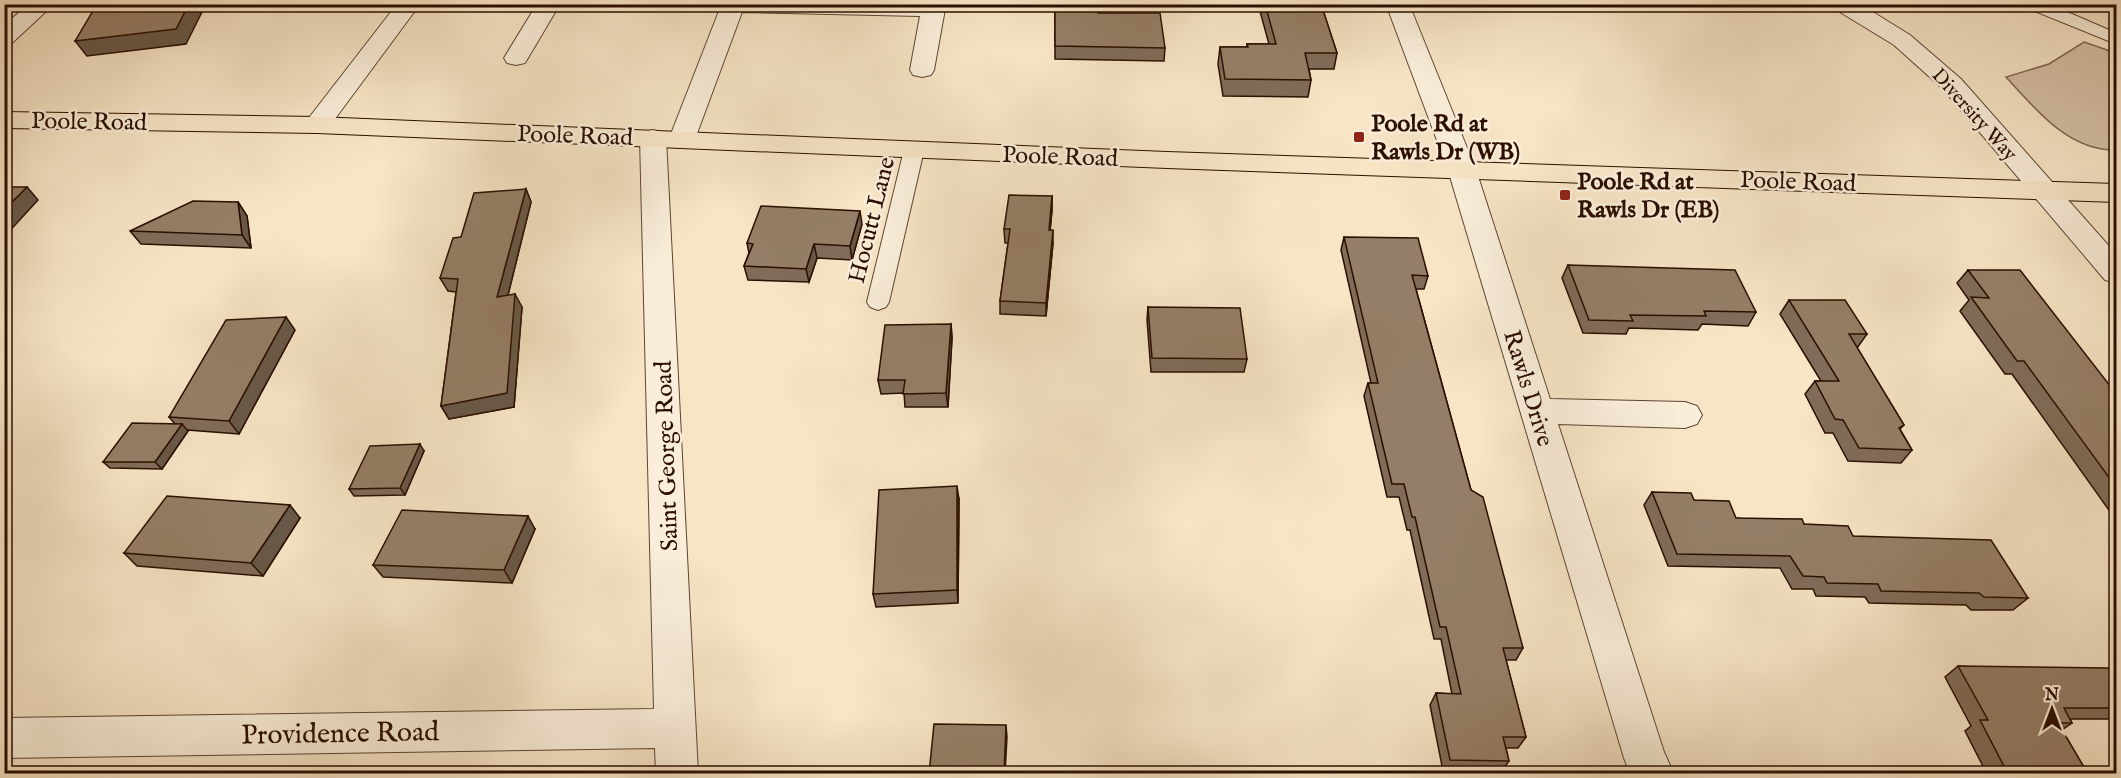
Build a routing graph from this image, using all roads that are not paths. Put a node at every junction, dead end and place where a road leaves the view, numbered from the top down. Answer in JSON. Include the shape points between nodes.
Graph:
{"nodes":[{"id":1,"x":43,"y":4,"type":"edge"},
{"id":2,"x":409,"y":4,"type":"edge"},
{"id":3,"x":549,"y":4,"type":"edge"},
{"id":4,"x":702,"y":4,"type":"edge"},
{"id":5,"x":1397,"y":4,"type":"edge"},
{"id":6,"x":1843,"y":4,"type":"edge"},
{"id":7,"x":2033,"y":4,"type":"edge"},
{"id":8,"x":733,"y":5,"type":"edge"},
{"id":9,"x":4,"y":38,"type":"edge"},
{"id":10,"x":2116,"y":39,"type":"edge"},
{"id":11,"x":516,"y":58,"type":"dead end"},
{"id":12,"x":922,"y":70,"type":"dead end"},
{"id":13,"x":4,"y":120,"type":"edge"},
{"id":14,"x":317,"y":125,"type":"junction"},
{"id":15,"x":668,"y":139,"type":"junction"},
{"id":16,"x":914,"y":150,"type":"junction"},
{"id":17,"x":1462,"y":170,"type":"junction"},
{"id":18,"x":2043,"y":189,"type":"junction"},
{"id":19,"x":2116,"y":193,"type":"edge"},
{"id":20,"x":2116,"y":273,"type":"edge"},
{"id":21,"x":878,"y":302,"type":"dead end"},
{"id":22,"x":1537,"y":411,"type":"junction"},
{"id":23,"x":1685,"y":415,"type":"dead end"},
{"id":24,"x":676,"y":728,"type":"junction"},
{"id":25,"x":4,"y":738,"type":"edge"},
{"id":26,"x":676,"y":774,"type":"edge"},
{"id":27,"x":1653,"y":774,"type":"edge"}],
"edges":[{"from":1,"to":9,"type":"street"},
{"from":2,"to":14,"type":"street"},
{"from":3,"to":11,"type":"street"},
{"from":4,"to":8,"type":"street"},
{"from":5,"to":17,"type":"street","name":"Rawls Drive"},
{"from":6,"to":18,"type":"street","name":"Diversity Way","via":[[1902,40],[1952,84]]},
{"from":7,"to":10,"type":"lane"},
{"from":8,"to":12,"type":"street","via":[[933,9]]},
{"from":8,"to":15,"type":"street"},
{"from":13,"to":14,"type":"main road","name":"Poole Road"},
{"from":14,"to":15,"type":"main road","name":"Poole Road"},
{"from":15,"to":16,"type":"main road","name":"Poole Road"},
{"from":15,"to":24,"type":"street","name":"Saint George Road"},
{"from":16,"to":17,"type":"main road","name":"Poole Road"},
{"from":16,"to":21,"type":"lane","name":"Hocutt Lane"},
{"from":17,"to":18,"type":"main road","name":"Poole Road"},
{"from":17,"to":22,"type":"street","name":"Rawls Drive"},
{"from":18,"to":19,"type":"main road","name":"Poole Road"},
{"from":18,"to":20,"type":"street","name":"Diversity Way"},
{"from":22,"to":23,"type":"street"},
{"from":22,"to":27,"type":"street","name":"Rawls Drive"},
{"from":24,"to":25,"type":"street","name":"Providence Road"},
{"from":24,"to":26,"type":"street","name":"Saint George Road"}]}
